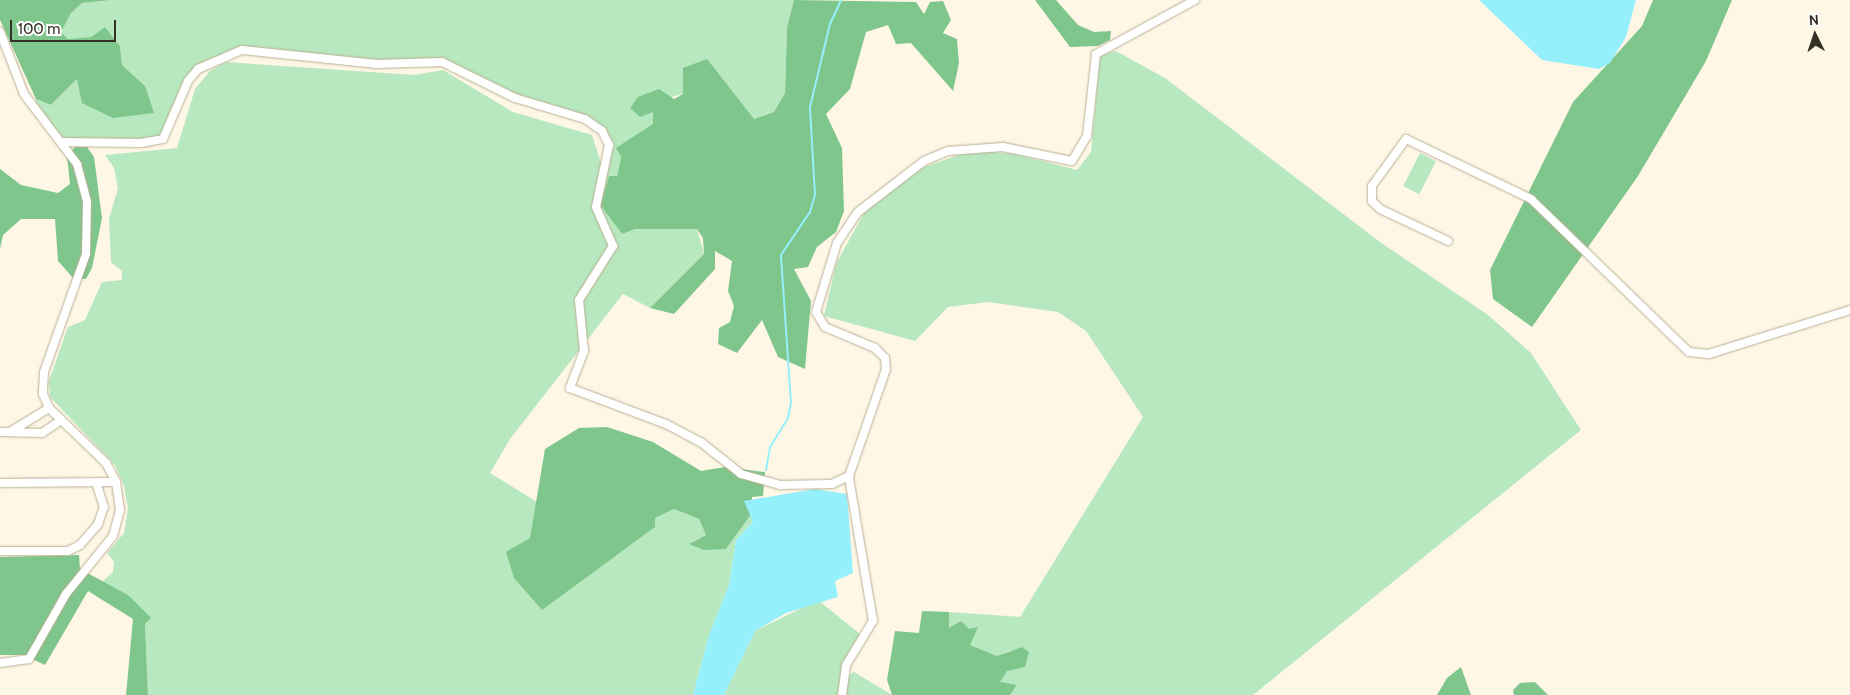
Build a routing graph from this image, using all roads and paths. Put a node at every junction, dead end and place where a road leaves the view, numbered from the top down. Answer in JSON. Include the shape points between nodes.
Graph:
{"nodes":[{"id":1,"x":1195,"y":0,"type":"edge"},
{"id":2,"x":0,"y":32,"type":"edge"},
{"id":3,"x":61,"y":142,"type":"junction"},
{"id":4,"x":1448,"y":241,"type":"dead end"},
{"id":5,"x":1850,"y":310,"type":"edge"},
{"id":6,"x":49,"y":408,"type":"junction"},
{"id":7,"x":61,"y":420,"type":"junction"},
{"id":8,"x":4,"y":432,"type":"edge"},
{"id":9,"x":848,"y":477,"type":"junction"},
{"id":10,"x":116,"y":482,"type":"junction"},
{"id":11,"x":0,"y":483,"type":"edge"},
{"id":12,"x":96,"y":483,"type":"junction"},
{"id":13,"x":0,"y":552,"type":"edge"},
{"id":14,"x":0,"y":663,"type":"edge"},
{"id":15,"x":842,"y":695,"type":"edge"}],
"edges":[{"from":1,"to":9,"type":"street","via":[[1096,54],[1087,136],[1072,161],[1003,147],[948,151],[924,162],[858,212],[837,243],[816,312],[824,327],[864,341],[886,360]]},
{"from":2,"to":3,"type":"street","via":[[24,94]]},
{"from":3,"to":6,"type":"street","via":[[77,164],[88,229],[86,254],[42,383]]},
{"from":3,"to":9,"type":"street","via":[[141,143],[163,139],[188,81],[198,69],[242,50],[377,64],[442,62],[515,98],[585,119],[602,131],[608,145],[596,207],[612,246],[578,300],[584,351],[570,388],[666,424],[702,443],[741,474],[765,483],[832,484]]},
{"from":4,"to":5,"type":"street","via":[[1380,209],[1372,200],[1372,186],[1406,139],[1531,199],[1689,352],[1709,354]]},
{"from":6,"to":7,"type":"street"},
{"from":6,"to":8,"type":"street"},
{"from":7,"to":8,"type":"street","via":[[42,433]]},
{"from":7,"to":10,"type":"street","via":[[97,451]]},
{"from":9,"to":15,"type":"street","via":[[872,621],[846,665]]},
{"from":10,"to":12,"type":"street"},
{"from":10,"to":14,"type":"street","via":[[120,510],[113,536],[66,594],[29,660]]},
{"from":11,"to":12,"type":"street"},
{"from":12,"to":13,"type":"street","via":[[104,507],[98,524],[80,545],[68,551]]}]}
